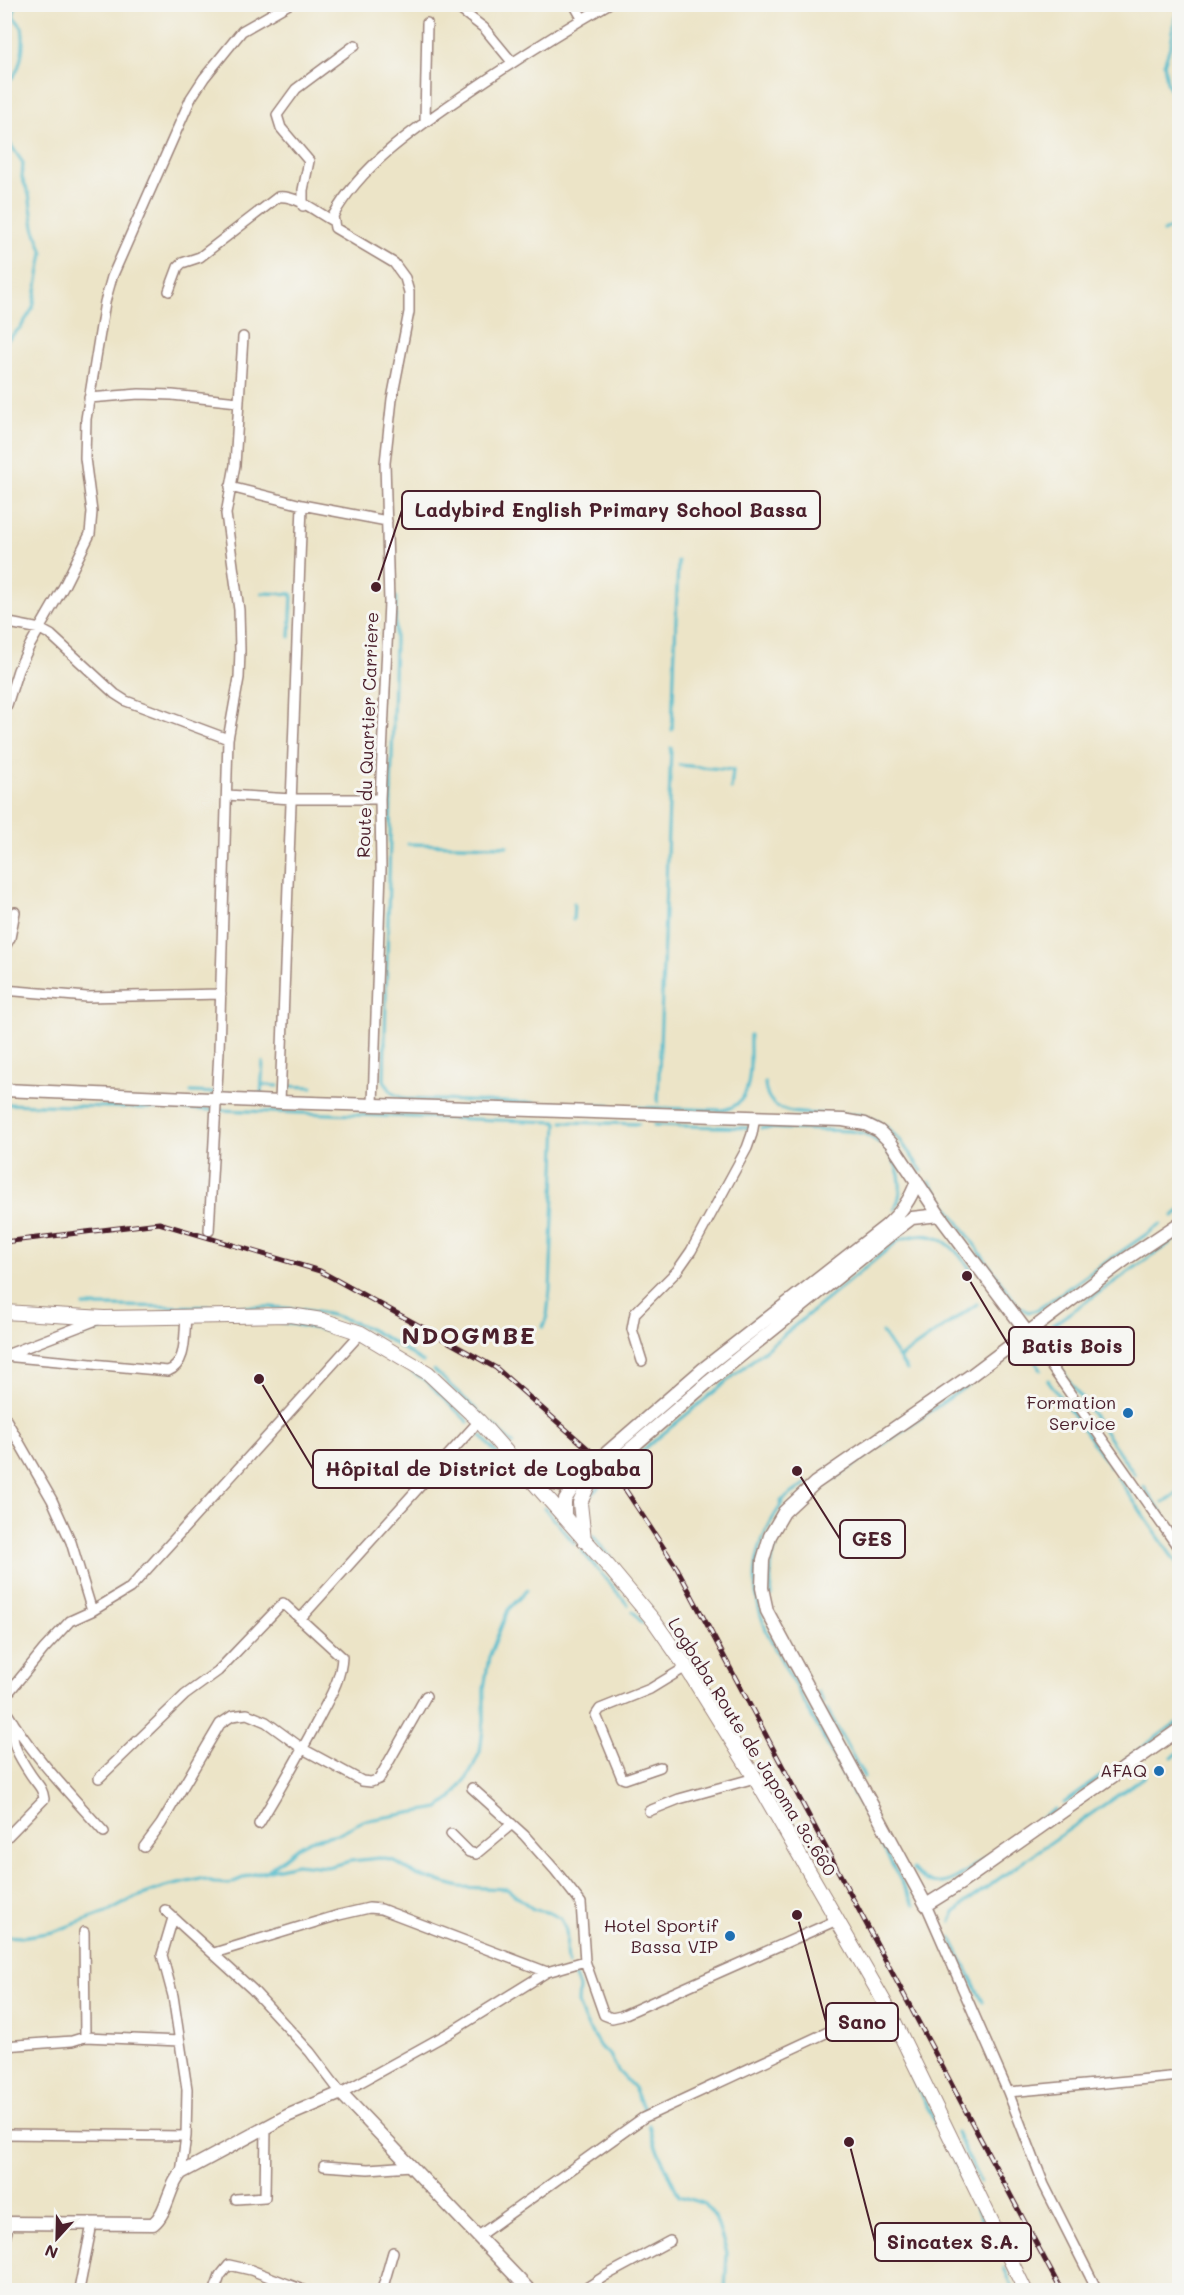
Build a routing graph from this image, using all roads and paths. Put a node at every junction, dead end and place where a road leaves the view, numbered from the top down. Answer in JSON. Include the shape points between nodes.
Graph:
{"nodes":[{"id":1,"x":289,"y":4,"type":"edge"},
{"id":2,"x":453,"y":4,"type":"edge"},
{"id":3,"x":574,"y":4,"type":"edge"},
{"id":4,"x":608,"y":4,"type":"edge"},
{"id":5,"x":594,"y":9,"type":"edge"},
{"id":6,"x":582,"y":18,"type":"junction"},
{"id":7,"x":427,"y":23,"type":"dead end"},
{"id":8,"x":355,"y":45,"type":"dead end"},
{"id":9,"x":512,"y":62,"type":"junction"},
{"id":10,"x":425,"y":122,"type":"junction"},
{"id":11,"x":303,"y":206,"type":"junction"},
{"id":12,"x":333,"y":221,"type":"junction"},
{"id":13,"x":169,"y":291,"type":"dead end"},
{"id":14,"x":243,"y":337,"type":"dead end"},
{"id":15,"x":89,"y":399,"type":"junction"},
{"id":16,"x":238,"y":402,"type":"junction"},
{"id":17,"x":230,"y":487,"type":"junction"},
{"id":18,"x":302,"y":505,"type":"junction"},
{"id":19,"x":387,"y":521,"type":"junction"},
{"id":20,"x":4,"y":622,"type":"edge"},
{"id":21,"x":40,"y":629,"type":"junction"},
{"id":22,"x":7,"y":705,"type":"dead end"},
{"id":23,"x":228,"y":738,"type":"junction"},
{"id":24,"x":227,"y":795,"type":"junction"},
{"id":25,"x":292,"y":799,"type":"junction"},
{"id":26,"x":380,"y":800,"type":"junction"},
{"id":27,"x":15,"y":912,"type":"dead end"},
{"id":28,"x":4,"y":949,"type":"edge"},
{"id":29,"x":4,"y":990,"type":"edge"},
{"id":30,"x":221,"y":994,"type":"junction"},
{"id":31,"x":4,"y":1090,"type":"edge"},
{"id":32,"x":215,"y":1100,"type":"junction"},
{"id":33,"x":280,"y":1102,"type":"junction"},
{"id":34,"x":373,"y":1104,"type":"junction"},
{"id":35,"x":755,"y":1118,"type":"junction"},
{"id":36,"x":917,"y":1181,"type":"junction"},
{"id":37,"x":939,"y":1215,"type":"junction"},
{"id":38,"x":1179,"y":1223,"type":"edge"},
{"id":39,"x":209,"y":1231,"type":"dead end"},
{"id":40,"x":4,"y":1312,"type":"edge"},
{"id":41,"x":186,"y":1317,"type":"junction"},
{"id":42,"x":104,"y":1318,"type":"junction"},
{"id":43,"x":1027,"y":1332,"type":"junction"},
{"id":44,"x":361,"y":1333,"type":"junction"},
{"id":45,"x":4,"y":1356,"type":"edge"},
{"id":46,"x":642,"y":1361,"type":"dead end"},
{"id":47,"x":4,"y":1416,"type":"edge"},
{"id":48,"x":479,"y":1421,"type":"junction"},
{"id":49,"x":516,"y":1462,"type":"junction"},
{"id":50,"x":532,"y":1479,"type":"junction"},
{"id":51,"x":585,"y":1480,"type":"junction"},
{"id":52,"x":572,"y":1487,"type":"junction"},
{"id":53,"x":565,"y":1518,"type":"junction"},
{"id":54,"x":584,"y":1540,"type":"junction"},
{"id":55,"x":1179,"y":1550,"type":"edge"},
{"id":56,"x":92,"y":1611,"type":"junction"},
{"id":57,"x":301,"y":1618,"type":"junction"},
{"id":58,"x":686,"y":1667,"type":"junction"},
{"id":59,"x":426,"y":1696,"type":"dead end"},
{"id":60,"x":4,"y":1698,"type":"edge"},
{"id":61,"x":4,"y":1707,"type":"edge"},
{"id":62,"x":13,"y":1722,"type":"junction"},
{"id":63,"x":1179,"y":1729,"type":"edge"},
{"id":64,"x":303,"y":1749,"type":"junction"},
{"id":65,"x":660,"y":1767,"type":"dead end"},
{"id":66,"x":99,"y":1778,"type":"dead end"},
{"id":67,"x":755,"y":1778,"type":"junction"},
{"id":68,"x":472,"y":1788,"type":"dead end"},
{"id":69,"x":649,"y":1811,"type":"dead end"},
{"id":70,"x":259,"y":1824,"type":"dead end"},
{"id":71,"x":512,"y":1824,"type":"junction"},
{"id":72,"x":104,"y":1832,"type":"dead end"},
{"id":73,"x":451,"y":1834,"type":"dead end"},
{"id":74,"x":4,"y":1840,"type":"edge"},
{"id":75,"x":144,"y":1847,"type":"dead end"},
{"id":76,"x":926,"y":1905,"type":"junction"},
{"id":77,"x":165,"y":1910,"type":"dead end"},
{"id":78,"x":173,"y":1918,"type":"junction"},
{"id":79,"x":837,"y":1920,"type":"junction"},
{"id":80,"x":84,"y":1932,"type":"dead end"},
{"id":81,"x":214,"y":1953,"type":"junction"},
{"id":82,"x":585,"y":1961,"type":"junction"},
{"id":83,"x":547,"y":1972,"type":"junction"},
{"id":84,"x":886,"y":2005,"type":"junction"},
{"id":85,"x":85,"y":2037,"type":"junction"},
{"id":86,"x":180,"y":2041,"type":"junction"},
{"id":87,"x":4,"y":2046,"type":"edge"},
{"id":88,"x":1179,"y":2076,"type":"edge"},
{"id":89,"x":1008,"y":2092,"type":"junction"},
{"id":90,"x":341,"y":2093,"type":"junction"},
{"id":91,"x":267,"y":2127,"type":"junction"},
{"id":92,"x":4,"y":2134,"type":"edge"},
{"id":93,"x":186,"y":2136,"type":"junction"},
{"id":94,"x":324,"y":2166,"type":"dead end"},
{"id":95,"x":411,"y":2166,"type":"junction"},
{"id":96,"x":181,"y":2173,"type":"junction"},
{"id":97,"x":236,"y":2199,"type":"dead end"},
{"id":98,"x":7,"y":2223,"type":"edge"},
{"id":99,"x":92,"y":2224,"type":"junction"},
{"id":100,"x":477,"y":2237,"type":"junction"},
{"id":101,"x":670,"y":2241,"type":"dead end"},
{"id":102,"x":4,"y":2243,"type":"edge"},
{"id":103,"x":393,"y":2252,"type":"dead end"},
{"id":104,"x":79,"y":2290,"type":"edge"},
{"id":105,"x":215,"y":2290,"type":"edge"},
{"id":106,"x":303,"y":2290,"type":"edge"},
{"id":107,"x":382,"y":2290,"type":"edge"},
{"id":108,"x":529,"y":2290,"type":"edge"},
{"id":109,"x":583,"y":2290,"type":"edge"},
{"id":110,"x":1025,"y":2290,"type":"edge"},
{"id":111,"x":1097,"y":2290,"type":"edge"}],
"edges":[{"from":1,"to":15,"type":"street","via":[[242,31],[191,98],[111,277]]},
{"from":2,"to":9,"type":"street","via":[[484,28]]},
{"from":3,"to":6,"type":"street"},
{"from":4,"to":5,"type":"street"},
{"from":5,"to":6,"type":"street"},
{"from":6,"to":9,"type":"street"},
{"from":7,"to":10,"type":"street"},
{"from":8,"to":11,"type":"street","via":[[296,89],[277,115],[281,128],[309,161]]},
{"from":9,"to":10,"type":"street"},
{"from":10,"to":12,"type":"street","via":[[354,186]]},
{"from":11,"to":12,"type":"street","name":"Route du Quartier Carriere"},
{"from":11,"to":13,"type":"street","name":"Route du Quartier Carriere","via":[[284,196],[272,201],[200,257],[182,263]]},
{"from":12,"to":19,"type":"street","name":"Route du Quartier Carriere","via":[[335,228],[394,263],[409,292],[409,312],[392,399],[386,463]]},
{"from":14,"to":16,"type":"street"},
{"from":15,"to":16,"type":"street","via":[[139,394]]},
{"from":15,"to":21,"type":"street","via":[[84,440],[92,512],[90,534]]},
{"from":16,"to":17,"type":"street"},
{"from":17,"to":18,"type":"street"},
{"from":17,"to":23,"type":"street","via":[[226,514],[240,650]]},
{"from":18,"to":19,"type":"street"},
{"from":18,"to":25,"type":"street"},
{"from":19,"to":26,"type":"street","name":"Route du Quartier Carriere","via":[[388,602]]},
{"from":20,"to":21,"type":"street"},
{"from":21,"to":22,"type":"street","via":[[18,670]]},
{"from":21,"to":23,"type":"street","via":[[126,701]]},
{"from":23,"to":24,"type":"street"},
{"from":24,"to":25,"type":"street"},
{"from":24,"to":30,"type":"street"},
{"from":25,"to":26,"type":"street"},
{"from":25,"to":33,"type":"street"},
{"from":26,"to":34,"type":"street","name":"Route du Quartier Carriere"},
{"from":27,"to":28,"type":"street"},
{"from":29,"to":30,"type":"street","via":[[87,997]]},
{"from":30,"to":32,"type":"street"},
{"from":31,"to":32,"type":"street"},
{"from":32,"to":33,"type":"street"},
{"from":32,"to":39,"type":"street"},
{"from":33,"to":34,"type":"street"},
{"from":34,"to":35,"type":"street"},
{"from":35,"to":36,"type":"street","via":[[865,1124],[891,1143]]},
{"from":35,"to":46,"type":"street","via":[[747,1148],[691,1251],[635,1312],[632,1329]]},
{"from":36,"to":37,"type":"street"},
{"from":36,"to":51,"type":"street","via":[[904,1209],[886,1226],[703,1369]]},
{"from":37,"to":43,"type":"street"},
{"from":37,"to":51,"type":"street","via":[[912,1218]]},
{"from":38,"to":43,"type":"street"},
{"from":40,"to":42,"type":"main road","name":"Logbaba Route de Japoma 3c.660"},
{"from":41,"to":42,"type":"main road","name":"Logbaba Route de Japoma 3c.660"},
{"from":41,"to":44,"type":"main road","name":"Logbaba Route de Japoma 3c.660","via":[[290,1315],[322,1320]]},
{"from":41,"to":45,"type":"street","via":[[181,1361],[168,1371]]},
{"from":42,"to":45,"type":"street"},
{"from":43,"to":55,"type":"street"},
{"from":43,"to":76,"type":"street","via":[[801,1494],[770,1536],[764,1560],[762,1588],[767,1611]]},
{"from":44,"to":48,"type":"main road","name":"Logbaba Route de Japoma 3c.660","via":[[428,1373]]},
{"from":44,"to":56,"type":"street","via":[[130,1588]]},
{"from":47,"to":56,"type":"street","via":[[71,1542]]},
{"from":48,"to":49,"type":"main road","name":"Logbaba Route de Japoma 3c.660"},
{"from":48,"to":57,"type":"street"},
{"from":49,"to":50,"type":"main road","name":"Logbaba Route de Japoma 3c.660"},
{"from":49,"to":51,"type":"main road","via":[[552,1478]]},
{"from":50,"to":52,"type":"street"},
{"from":50,"to":53,"type":"main road","name":"Logbaba Route de Japoma 3c.660"},
{"from":51,"to":52,"type":"street"},
{"from":51,"to":54,"type":"main road","via":[[580,1503]]},
{"from":52,"to":53,"type":"street","via":[[564,1504]]},
{"from":53,"to":54,"type":"main road","name":"Logbaba Route de Japoma 3c.660"},
{"from":54,"to":58,"type":"main road","name":"Logbaba Route de Japoma 3c.660","via":[[654,1621]]},
{"from":56,"to":60,"type":"street","via":[[70,1621]]},
{"from":57,"to":64,"type":"street","via":[[342,1657],[335,1687]]},
{"from":57,"to":66,"type":"street","via":[[283,1603],[218,1671],[185,1695]]},
{"from":58,"to":65,"type":"street","via":[[650,1689],[600,1709],[596,1715],[622,1778]]},
{"from":58,"to":67,"type":"main road","name":"Logbaba Route de Japoma 3c.660"},
{"from":59,"to":64,"type":"street","via":[[379,1779],[362,1781]]},
{"from":61,"to":62,"type":"street"},
{"from":62,"to":72,"type":"street"},
{"from":62,"to":74,"type":"street","via":[[11,1736],[16,1750],[43,1790],[44,1799]]},
{"from":63,"to":76,"type":"street"},
{"from":64,"to":70,"type":"street"},
{"from":64,"to":75,"type":"street","via":[[266,1722],[247,1714],[232,1716],[220,1724]]},
{"from":67,"to":69,"type":"street"},
{"from":67,"to":79,"type":"main road","name":"Logbaba Route de Japoma 3c.660"},
{"from":68,"to":71,"type":"street"},
{"from":71,"to":73,"type":"street","via":[[476,1854]]},
{"from":71,"to":82,"type":"street","via":[[581,1903]]},
{"from":76,"to":89,"type":"street"},
{"from":77,"to":78,"type":"street"},
{"from":78,"to":81,"type":"street"},
{"from":78,"to":86,"type":"street","via":[[162,1955]]},
{"from":79,"to":82,"type":"street","via":[[612,2018],[601,2011]]},
{"from":79,"to":84,"type":"main road","name":"Logbaba Route de Japoma 3c.660"},
{"from":80,"to":85,"type":"street"},
{"from":81,"to":83,"type":"street","via":[[369,1908],[381,1909]]},
{"from":81,"to":90,"type":"street","via":[[310,2052]]},
{"from":82,"to":83,"type":"street"},
{"from":83,"to":90,"type":"street"},
{"from":84,"to":100,"type":"street","via":[[643,2118]]},
{"from":84,"to":110,"type":"main road","name":"Logbaba Route de Japoma 3c.660"},
{"from":85,"to":86,"type":"street"},
{"from":85,"to":87,"type":"street"},
{"from":86,"to":93,"type":"street","via":[[187,2089]]},
{"from":88,"to":89,"type":"street"},
{"from":89,"to":111,"type":"street","via":[[1044,2185]]},
{"from":90,"to":91,"type":"street"},
{"from":90,"to":95,"type":"street"},
{"from":91,"to":96,"type":"street"},
{"from":91,"to":97,"type":"street","via":[[265,2198]]},
{"from":92,"to":93,"type":"street"},
{"from":93,"to":96,"type":"street"},
{"from":94,"to":95,"type":"street"},
{"from":95,"to":100,"type":"street"},
{"from":96,"to":99,"type":"street","via":[[153,2224]]},
{"from":98,"to":99,"type":"street"},
{"from":98,"to":102,"type":"street"},
{"from":99,"to":104,"type":"street"},
{"from":100,"to":108,"type":"street"},
{"from":101,"to":109,"type":"street"},
{"from":103,"to":107,"type":"street"},
{"from":105,"to":106,"type":"street","via":[[229,2265]]}]}
